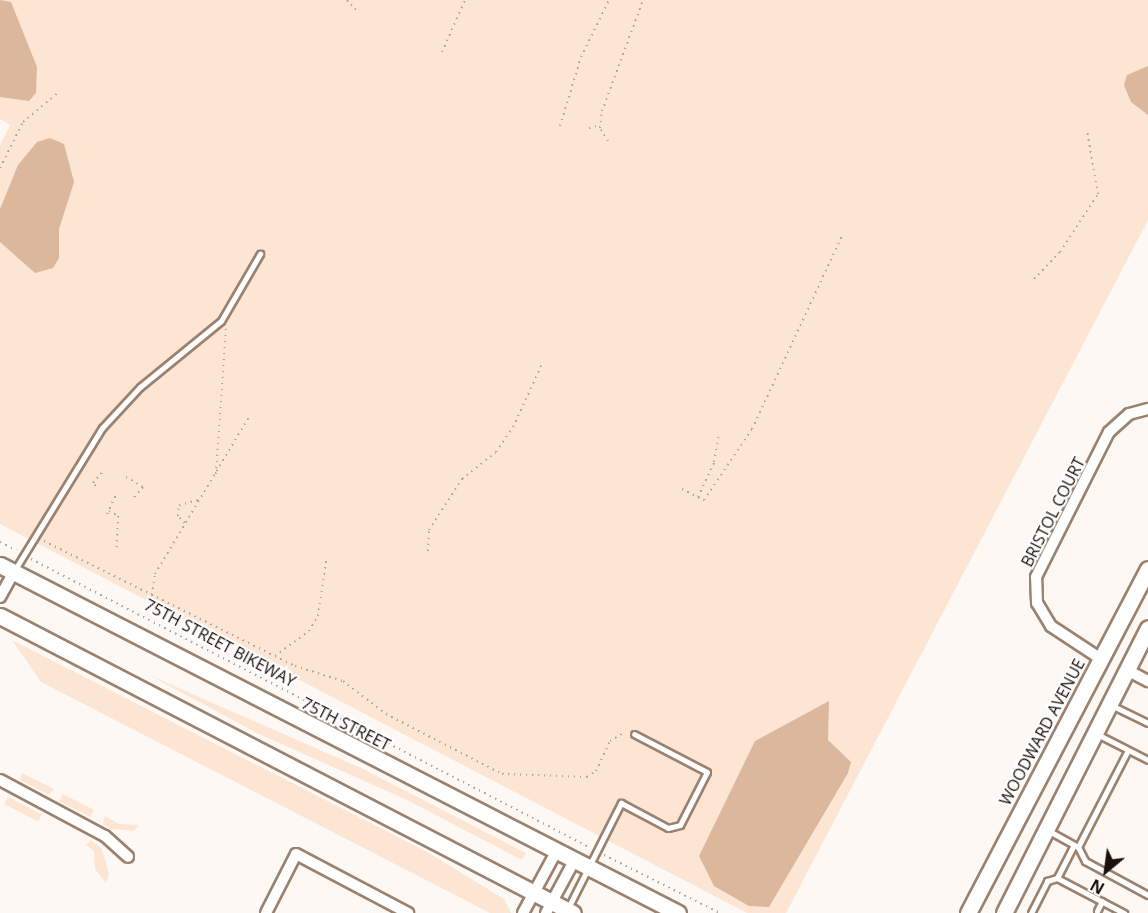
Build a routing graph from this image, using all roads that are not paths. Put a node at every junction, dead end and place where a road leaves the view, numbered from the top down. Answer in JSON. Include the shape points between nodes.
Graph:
{"nodes":[{"id":1,"x":260,"y":254,"type":"dead end"},
{"id":2,"x":1148,"y":409,"type":"edge"},
{"id":3,"x":1148,"y":568,"type":"edge"},
{"id":4,"x":7,"y":569,"type":"edge"},
{"id":5,"x":0,"y":597,"type":"edge"},
{"id":6,"x":0,"y":616,"type":"edge"},
{"id":7,"x":1148,"y":628,"type":"edge"},
{"id":8,"x":1101,"y":659,"type":"junction"},
{"id":9,"x":1127,"y":670,"type":"junction"},
{"id":10,"x":1148,"y":681,"type":"edge"},
{"id":11,"x":1110,"y":705,"type":"junction"},
{"id":12,"x":1148,"y":723,"type":"edge"},
{"id":13,"x":1096,"y":733,"type":"junction"},
{"id":14,"x":634,"y":734,"type":"road end"},
{"id":15,"x":1128,"y":750,"type":"junction"},
{"id":16,"x":1148,"y":760,"type":"edge"},
{"id":17,"x":0,"y":780,"type":"edge"},
{"id":18,"x":1048,"y":830,"type":"junction"},
{"id":19,"x":1076,"y":846,"type":"junction"},
{"id":20,"x":556,"y":852,"type":"junction"},
{"id":21,"x":128,"y":857,"type":"dead end"},
{"id":22,"x":581,"y":865,"type":"junction"},
{"id":23,"x":1057,"y":878,"type":"junction"},
{"id":24,"x":534,"y":893,"type":"junction"},
{"id":25,"x":1148,"y":895,"type":"edge"},
{"id":26,"x":1102,"y":902,"type":"junction"},
{"id":27,"x":549,"y":908,"type":"edge"},
{"id":28,"x":570,"y":911,"type":"edge"},
{"id":29,"x":1097,"y":911,"type":"dead end"},
{"id":30,"x":266,"y":913,"type":"edge"},
{"id":31,"x":408,"y":913,"type":"edge"},
{"id":32,"x":523,"y":913,"type":"edge"},
{"id":33,"x":678,"y":913,"type":"edge"},
{"id":34,"x":968,"y":913,"type":"edge"},
{"id":35,"x":1004,"y":913,"type":"edge"},
{"id":36,"x":1031,"y":913,"type":"edge"},
{"id":37,"x":1124,"y":913,"type":"edge"}],
"edges":[{"from":1,"to":4,"type":"lane","via":[[225,316],[117,410]]},
{"from":2,"to":8,"type":"street","name":"BRISTOL COURT","via":[[1129,414],[1109,432],[1080,499],[1036,577],[1037,603],[1046,621]]},
{"from":3,"to":8,"type":"main road","name":"WOODWARD AVENUE"},
{"from":4,"to":5,"type":"street"},
{"from":4,"to":20,"type":"main road","name":"75TH STREET"},
{"from":6,"to":24,"type":"main road"},
{"from":7,"to":9,"type":"main road"},
{"from":8,"to":34,"type":"main road","name":"WOODWARD AVENUE"},
{"from":9,"to":10,"type":"street"},
{"from":9,"to":11,"type":"main road"},
{"from":11,"to":12,"type":"lane"},
{"from":11,"to":13,"type":"main road"},
{"from":13,"to":15,"type":"lane"},
{"from":13,"to":18,"type":"main road"},
{"from":14,"to":22,"type":"lane","via":[[707,772],[680,825],[668,828],[621,803]]},
{"from":15,"to":16,"type":"lane"},
{"from":15,"to":19,"type":"lane"},
{"from":17,"to":21,"type":"street","via":[[105,836]]},
{"from":18,"to":19,"type":"lane"},
{"from":18,"to":35,"type":"main road"},
{"from":19,"to":23,"type":"lane"},
{"from":19,"to":25,"type":"lane","via":[[1084,861]]},
{"from":20,"to":22,"type":"main road","name":"75TH STREET"},
{"from":20,"to":24,"type":"street"},
{"from":22,"to":27,"type":"street"},
{"from":22,"to":28,"type":"lane"},
{"from":22,"to":33,"type":"main road","name":"75TH STREET"},
{"from":23,"to":26,"type":"lane"},
{"from":23,"to":36,"type":"lane","via":[[1047,881]]},
{"from":24,"to":27,"type":"main road"},
{"from":24,"to":32,"type":"street"},
{"from":26,"to":29,"type":"lane"},
{"from":26,"to":37,"type":"lane"},
{"from":27,"to":28,"type":"main road"},
{"from":30,"to":31,"type":"street","via":[[296,854]]}]}
